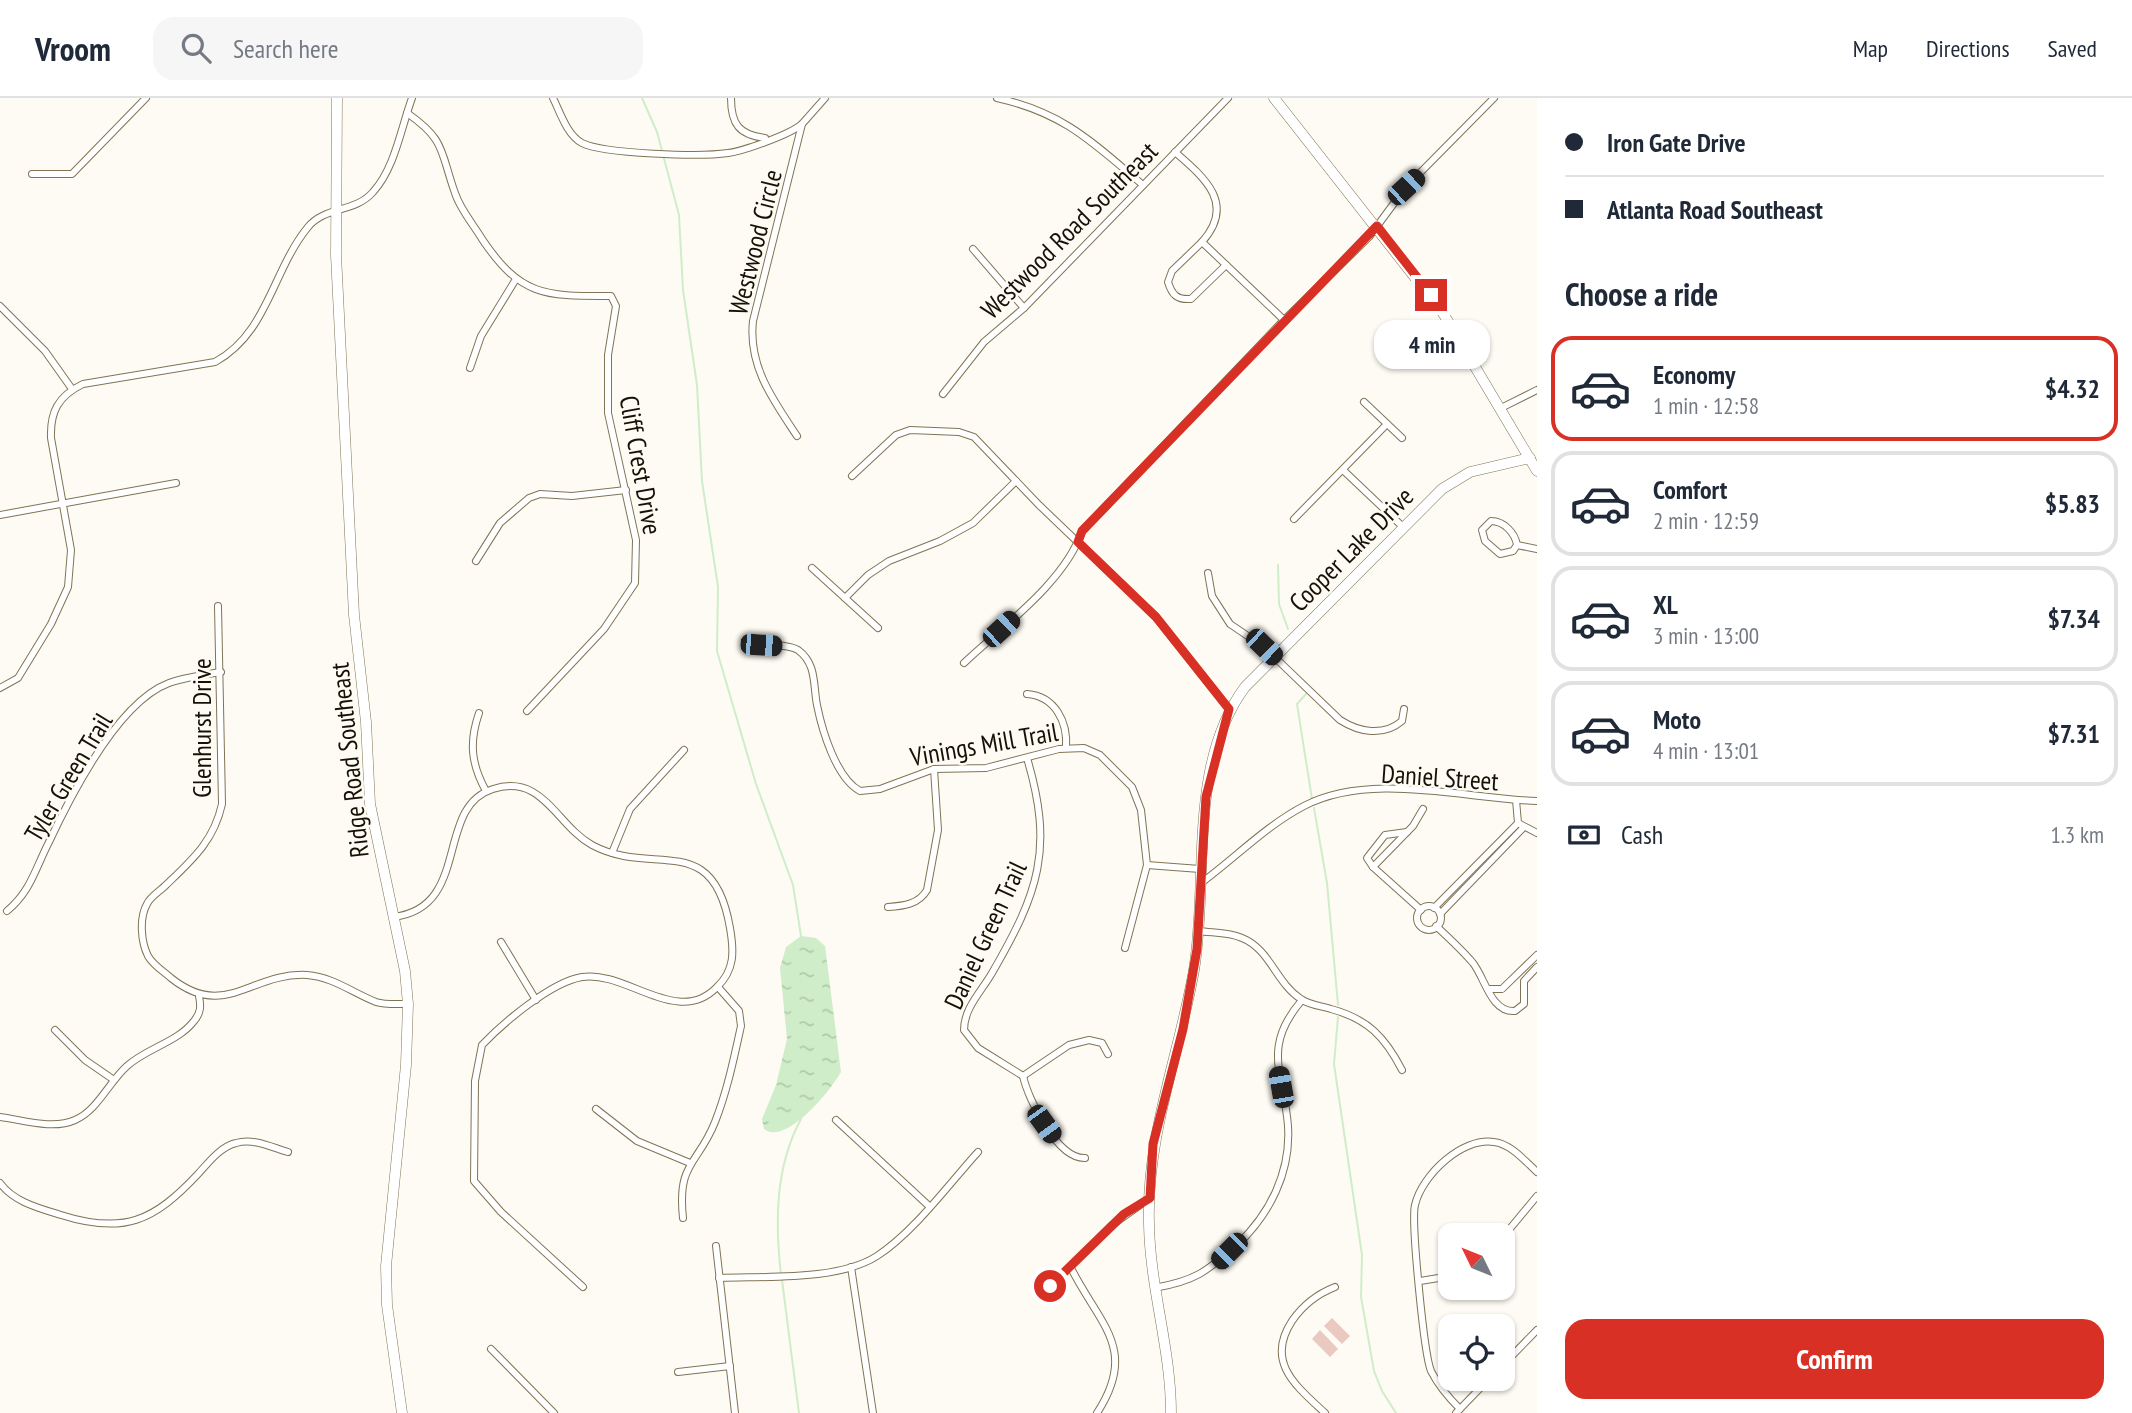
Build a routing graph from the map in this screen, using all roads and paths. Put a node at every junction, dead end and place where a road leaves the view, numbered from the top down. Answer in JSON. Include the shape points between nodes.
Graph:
{"nodes":[{"id":1,"x":146,"y":98,"type":"edge"},
{"id":2,"x":337,"y":98,"type":"edge"},
{"id":3,"x":412,"y":98,"type":"edge"},
{"id":4,"x":731,"y":98,"type":"edge"},
{"id":5,"x":825,"y":98,"type":"edge"},
{"id":6,"x":996,"y":98,"type":"edge"},
{"id":7,"x":1228,"y":98,"type":"edge"},
{"id":8,"x":1274,"y":98,"type":"edge"},
{"id":9,"x":1494,"y":98,"type":"edge"},
{"id":10,"x":555,"y":101,"type":"edge"},
{"id":11,"x":407,"y":113,"type":"junction"},
{"id":12,"x":802,"y":124,"type":"junction"},
{"id":13,"x":767,"y":139,"type":"junction"},
{"id":14,"x":1175,"y":152,"type":"junction"},
{"id":15,"x":32,"y":174,"type":"dead end"},
{"id":16,"x":1143,"y":185,"type":"junction"},
{"id":17,"x":336,"y":211,"type":"junction"},
{"id":18,"x":1377,"y":226,"type":"junction"},
{"id":19,"x":1202,"y":242,"type":"junction"},
{"id":20,"x":974,"y":249,"type":"dead end"},
{"id":21,"x":1226,"y":265,"type":"junction"},
{"id":22,"x":516,"y":279,"type":"junction"},
{"id":23,"x":0,"y":306,"type":"edge"},
{"id":24,"x":1024,"y":308,"type":"junction"},
{"id":25,"x":1284,"y":320,"type":"junction"},
{"id":26,"x":470,"y":368,"type":"dead end"},
{"id":27,"x":72,"y":389,"type":"junction"},
{"id":28,"x":1537,"y":390,"type":"edge"},
{"id":29,"x":943,"y":394,"type":"dead end"},
{"id":30,"x":1364,"y":402,"type":"dead end"},
{"id":31,"x":1501,"y":408,"type":"junction"},
{"id":32,"x":1387,"y":424,"type":"junction"},
{"id":33,"x":797,"y":436,"type":"dead end"},
{"id":34,"x":1402,"y":438,"type":"dead end"},
{"id":35,"x":1533,"y":457,"type":"edge"},
{"id":36,"x":1343,"y":470,"type":"junction"},
{"id":37,"x":1537,"y":471,"type":"edge"},
{"id":38,"x":852,"y":475,"type":"dead end"},
{"id":39,"x":1016,"y":481,"type":"junction"},
{"id":40,"x":176,"y":483,"type":"dead end"},
{"id":41,"x":626,"y":490,"type":"junction"},
{"id":42,"x":65,"y":505,"type":"junction"},
{"id":43,"x":0,"y":515,"type":"edge"},
{"id":44,"x":1294,"y":519,"type":"dead end"},
{"id":45,"x":1403,"y":527,"type":"junction"},
{"id":46,"x":1078,"y":542,"type":"junction"},
{"id":47,"x":1517,"y":545,"type":"junction"},
{"id":48,"x":1537,"y":549,"type":"edge"},
{"id":49,"x":476,"y":561,"type":"dead end"},
{"id":50,"x":812,"y":568,"type":"dead end"},
{"id":51,"x":1208,"y":573,"type":"dead end"},
{"id":52,"x":845,"y":598,"type":"junction"},
{"id":53,"x":218,"y":606,"type":"dead end"},
{"id":54,"x":878,"y":628,"type":"dead end"},
{"id":55,"x":761,"y":645,"type":"dead end"},
{"id":56,"x":1274,"y":656,"type":"junction"},
{"id":57,"x":964,"y":663,"type":"dead end"},
{"id":58,"x":221,"y":672,"type":"junction"},
{"id":59,"x":0,"y":688,"type":"edge"},
{"id":60,"x":1027,"y":694,"type":"dead end"},
{"id":61,"x":1229,"y":709,"type":"junction"},
{"id":62,"x":1404,"y":709,"type":"dead end"},
{"id":63,"x":527,"y":711,"type":"dead end"},
{"id":64,"x":480,"y":713,"type":"dead end"},
{"id":65,"x":1066,"y":748,"type":"junction"},
{"id":66,"x":684,"y":750,"type":"dead end"},
{"id":67,"x":1027,"y":758,"type":"junction"},
{"id":68,"x":934,"y":769,"type":"junction"},
{"id":69,"x":486,"y":791,"type":"junction"},
{"id":70,"x":1516,"y":800,"type":"junction"},
{"id":71,"x":1537,"y":801,"type":"edge"},
{"id":72,"x":1423,"y":809,"type":"dead end"},
{"id":73,"x":1520,"y":826,"type":"junction"},
{"id":74,"x":1407,"y":832,"type":"junction"},
{"id":75,"x":1537,"y":833,"type":"edge"},
{"id":76,"x":612,"y":853,"type":"junction"},
{"id":77,"x":1146,"y":865,"type":"junction"},
{"id":78,"x":1373,"y":867,"type":"junction"},
{"id":79,"x":1200,"y":869,"type":"junction"},
{"id":80,"x":1201,"y":883,"type":"junction"},
{"id":81,"x":888,"y":907,"type":"dead end"},
{"id":82,"x":1434,"y":908,"type":"junction"},
{"id":83,"x":1421,"y":909,"type":"junction"},
{"id":84,"x":7,"y":911,"type":"dead end"},
{"id":85,"x":1440,"y":914,"type":"junction"},
{"id":86,"x":393,"y":917,"type":"junction"},
{"id":87,"x":1436,"y":926,"type":"junction"},
{"id":88,"x":1199,"y":931,"type":"junction"},
{"id":89,"x":501,"y":942,"type":"dead end"},
{"id":90,"x":1125,"y":948,"type":"dead end"},
{"id":91,"x":1537,"y":956,"type":"edge"},
{"id":92,"x":1537,"y":967,"type":"edge"},
{"id":93,"x":719,"y":987,"type":"junction"},
{"id":94,"x":1488,"y":989,"type":"junction"},
{"id":95,"x":199,"y":996,"type":"junction"},
{"id":96,"x":536,"y":1000,"type":"junction"},
{"id":97,"x":1302,"y":1000,"type":"junction"},
{"id":98,"x":408,"y":1003,"type":"junction"},
{"id":99,"x":55,"y":1030,"type":"dead end"},
{"id":100,"x":1108,"y":1054,"type":"dead end"},
{"id":101,"x":1402,"y":1070,"type":"dead end"},
{"id":102,"x":1023,"y":1076,"type":"junction"},
{"id":103,"x":114,"y":1080,"type":"junction"},
{"id":104,"x":596,"y":1109,"type":"dead end"},
{"id":105,"x":0,"y":1118,"type":"edge"},
{"id":106,"x":836,"y":1121,"type":"dead end"},
{"id":107,"x":1485,"y":1133,"type":"dead end"},
{"id":108,"x":1486,"y":1142,"type":"junction"},
{"id":109,"x":288,"y":1152,"type":"dead end"},
{"id":110,"x":978,"y":1152,"type":"dead end"},
{"id":111,"x":1085,"y":1158,"type":"dead end"},
{"id":112,"x":690,"y":1163,"type":"junction"},
{"id":113,"x":1537,"y":1172,"type":"edge"},
{"id":114,"x":0,"y":1182,"type":"edge"},
{"id":115,"x":1537,"y":1196,"type":"edge"},
{"id":116,"x":1150,"y":1198,"type":"junction"},
{"id":117,"x":929,"y":1206,"type":"junction"},
{"id":118,"x":683,"y":1218,"type":"dead end"},
{"id":119,"x":1515,"y":1223,"type":"edge"},
{"id":120,"x":716,"y":1246,"type":"dead end"},
{"id":121,"x":851,"y":1267,"type":"junction"},
{"id":122,"x":1070,"y":1268,"type":"junction"},
{"id":123,"x":719,"y":1278,"type":"junction"},
{"id":124,"x":1438,"y":1278,"type":"edge"},
{"id":125,"x":1420,"y":1281,"type":"junction"},
{"id":126,"x":583,"y":1287,"type":"dead end"},
{"id":127,"x":1335,"y":1287,"type":"dead end"},
{"id":128,"x":1154,"y":1288,"type":"junction"},
{"id":129,"x":1044,"y":1293,"type":"dead end"},
{"id":130,"x":1537,"y":1330,"type":"edge"},
{"id":131,"x":491,"y":1349,"type":"dead end"},
{"id":132,"x":1515,"y":1352,"type":"edge"},
{"id":133,"x":730,"y":1366,"type":"junction"},
{"id":134,"x":678,"y":1372,"type":"dead end"},
{"id":135,"x":1477,"y":1391,"type":"edge"},
{"id":136,"x":1458,"y":1411,"type":"edge"},
{"id":137,"x":402,"y":1413,"type":"edge"},
{"id":138,"x":554,"y":1413,"type":"edge"},
{"id":139,"x":735,"y":1413,"type":"edge"},
{"id":140,"x":873,"y":1413,"type":"edge"},
{"id":141,"x":1097,"y":1413,"type":"edge"},
{"id":142,"x":1171,"y":1413,"type":"edge"},
{"id":143,"x":1325,"y":1413,"type":"edge"}],
"edges":[{"from":1,"to":15,"type":"street","via":[[72,174]]},
{"from":2,"to":17,"type":"street","name":"Ridge Road Southeast"},
{"from":3,"to":11,"type":"street"},
{"from":4,"to":13,"type":"street","via":[[731,112],[740,131]]},
{"from":5,"to":12,"type":"street"},
{"from":6,"to":16,"type":"street","via":[[1061,119]]},
{"from":7,"to":14,"type":"street","name":"Westwood Road Southeast"},
{"from":8,"to":18,"type":"street"},
{"from":9,"to":18,"type":"street","via":[[1406,187]]},
{"from":10,"to":13,"type":"street","via":[[573,136],[597,148],[698,155],[729,153]]},
{"from":11,"to":17,"type":"street","via":[[387,172],[374,192],[354,207]]},
{"from":11,"to":22,"type":"street","name":"Cliff Crest Drive","via":[[436,136],[456,195],[491,251]]},
{"from":12,"to":13,"type":"street","via":[[792,133]]},
{"from":12,"to":33,"type":"street","name":"Westwood Circle","via":[[751,340],[764,383]]},
{"from":14,"to":16,"type":"street","name":"Westwood Road Southeast"},
{"from":14,"to":19,"type":"street","via":[[1211,187],[1217,203],[1213,227]]},
{"from":16,"to":24,"type":"street","name":"Westwood Road Southeast"},
{"from":17,"to":27,"type":"street","via":[[321,215],[306,230],[258,321],[233,352],[215,362]]},
{"from":17,"to":86,"type":"street","name":"Ridge Road Southeast","via":[[354,615],[370,804]]},
{"from":18,"to":25,"type":"street"},
{"from":18,"to":31,"type":"street","via":[[1443,313]]},
{"from":19,"to":21,"type":"street"},
{"from":19,"to":21,"type":"street","via":[[1172,271],[1168,282],[1172,293],[1191,299]]},
{"from":20,"to":24,"type":"street"},
{"from":21,"to":25,"type":"street"},
{"from":22,"to":26,"type":"street","via":[[481,336]]},
{"from":22,"to":41,"type":"street","name":"Cliff Crest Drive","via":[[549,294],[615,299],[608,355],[608,413]]},
{"from":23,"to":27,"type":"street","via":[[45,351]]},
{"from":24,"to":29,"type":"street","name":"Westwood Road Southeast","via":[[984,342]]},
{"from":25,"to":46,"type":"street","via":[[1082,531]]},
{"from":27,"to":42,"type":"street","via":[[56,405],[50,422]]},
{"from":28,"to":31,"type":"street"},
{"from":30,"to":32,"type":"street"},
{"from":31,"to":35,"type":"street"},
{"from":32,"to":34,"type":"street"},
{"from":32,"to":36,"type":"street"},
{"from":35,"to":37,"type":"street"},
{"from":35,"to":45,"type":"street","name":"Cooper Lake Drive","via":[[1489,466],[1453,481]]},
{"from":36,"to":44,"type":"street"},
{"from":36,"to":45,"type":"street"},
{"from":38,"to":39,"type":"street","via":[[896,435],[910,430],[974,437]]},
{"from":39,"to":46,"type":"street"},
{"from":39,"to":52,"type":"street","via":[[973,523],[889,561]]},
{"from":40,"to":42,"type":"street"},
{"from":41,"to":49,"type":"street","via":[[529,498],[500,523]]},
{"from":41,"to":63,"type":"street","name":"Cliff Crest Drive","via":[[636,540],[635,583],[604,629]]},
{"from":42,"to":43,"type":"street"},
{"from":42,"to":59,"type":"street","via":[[71,550],[68,587],[18,678]]},
{"from":45,"to":56,"type":"street","name":"Cooper Lake Drive"},
{"from":46,"to":57,"type":"street","via":[[1038,594]]},
{"from":46,"to":61,"type":"street","via":[[1156,617]]},
{"from":47,"to":47,"type":"street","via":[[1497,521],[1482,530],[1485,541],[1500,554],[1508,554]]},
{"from":47,"to":48,"type":"street"},
{"from":50,"to":52,"type":"street"},
{"from":51,"to":56,"type":"street","via":[[1212,596],[1222,614]]},
{"from":52,"to":54,"type":"street"},
{"from":53,"to":58,"type":"street","name":"Glenhurst Drive"},
{"from":55,"to":68,"type":"street","name":"Vinings Mill Trail","via":[[796,649],[807,659],[825,732],[855,788],[866,792],[880,789]]},
{"from":56,"to":61,"type":"street","name":"Cooper Lake Drive"},
{"from":56,"to":62,"type":"street","via":[[1353,728],[1381,731],[1395,726],[1402,721]]},
{"from":58,"to":84,"type":"street","name":"Tyler Green Trail","via":[[168,684],[127,714],[66,808],[33,881]]},
{"from":58,"to":95,"type":"street","name":"Glenhurst Drive","via":[[222,804],[218,823],[200,853],[147,902],[142,918],[152,963]]},
{"from":60,"to":65,"type":"street","via":[[1039,695],[1054,706],[1065,727]]},
{"from":61,"to":79,"type":"street","name":"Cooper Lake Drive","via":[[1206,797]]},
{"from":64,"to":69,"type":"street","via":[[472,743],[473,761]]},
{"from":65,"to":67,"type":"street","name":"Vinings Mill Trail"},
{"from":65,"to":77,"type":"street","name":"Vinings Mill Trail","via":[[1084,748],[1100,755],[1132,788],[1141,810]]},
{"from":66,"to":76,"type":"street","via":[[630,808]]},
{"from":67,"to":68,"type":"street","name":"Vinings Mill Trail","via":[[986,768]]},
{"from":67,"to":102,"type":"street","name":"Daniel Green Trail","via":[[1041,811],[1041,858],[1007,945],[964,1021],[970,1042]]},
{"from":68,"to":81,"type":"street","via":[[938,830],[927,890],[910,904]]},
{"from":69,"to":76,"type":"street","via":[[529,788],[577,835]]},
{"from":69,"to":86,"type":"street","via":[[468,808],[436,896],[420,911]]},
{"from":70,"to":71,"type":"street","name":"Daniel Street"},
{"from":70,"to":73,"type":"street"},
{"from":70,"to":80,"type":"street","name":"Daniel Street","via":[[1399,789],[1329,797],[1304,806]]},
{"from":72,"to":74,"type":"street"},
{"from":73,"to":75,"type":"street"},
{"from":73,"to":82,"type":"street"},
{"from":73,"to":85,"type":"street"},
{"from":74,"to":78,"type":"street"},
{"from":74,"to":78,"type":"street","via":[[1390,833],[1377,842],[1367,858]]},
{"from":76,"to":93,"type":"street","via":[[693,866],[717,886],[726,905],[733,948],[730,970]]},
{"from":77,"to":79,"type":"street"},
{"from":77,"to":90,"type":"street","name":"Vinings Mill Trail"},
{"from":78,"to":83,"type":"street"},
{"from":79,"to":80,"type":"street","name":"Cooper Lake Drive"},
{"from":80,"to":88,"type":"street","name":"Cooper Lake Drive"},
{"from":82,"to":83,"type":"street"},
{"from":82,"to":85,"type":"street"},
{"from":83,"to":87,"type":"street","via":[[1420,925]]},
{"from":85,"to":87,"type":"street"},
{"from":86,"to":98,"type":"street","name":"Ridge Road Southeast"},
{"from":87,"to":94,"type":"street","via":[[1475,966]]},
{"from":88,"to":97,"type":"street","via":[[1234,935],[1254,944],[1283,984]]},
{"from":88,"to":116,"type":"street","name":"Cooper Lake Drive","via":[[1183,1029],[1153,1144]]},
{"from":89,"to":96,"type":"street"},
{"from":91,"to":94,"type":"street","via":[[1502,989]]},
{"from":92,"to":94,"type":"street","via":[[1524,981],[1524,1004],[1515,1011],[1503,1009]]},
{"from":93,"to":96,"type":"street","via":[[684,1002],[590,976],[569,981]]},
{"from":93,"to":112,"type":"street","via":[[739,1011],[741,1026],[714,1124]]},
{"from":95,"to":98,"type":"street","via":[[232,995],[279,977],[307,975],[354,990],[377,1003]]},
{"from":95,"to":103,"type":"street","via":[[201,1008],[195,1021],[144,1051]]},
{"from":96,"to":126,"type":"street","via":[[482,1045],[475,1081],[474,1181]]},
{"from":97,"to":101,"type":"street","via":[[1376,1029]]},
{"from":97,"to":128,"type":"street","via":[[1285,1020],[1278,1044],[1288,1127],[1279,1189],[1251,1230],[1210,1269],[1191,1280]]},
{"from":98,"to":137,"type":"street","name":"Ridge Road Southeast","via":[[386,1266]]},
{"from":99,"to":103,"type":"street"},
{"from":100,"to":102,"type":"street","via":[[1102,1042],[1077,1042]]},
{"from":102,"to":111,"type":"street","via":[[1052,1135],[1070,1152]]},
{"from":103,"to":105,"type":"street","via":[[78,1119],[60,1125]]},
{"from":104,"to":112,"type":"street","via":[[637,1141]]},
{"from":106,"to":117,"type":"street"},
{"from":107,"to":108,"type":"street"},
{"from":108,"to":113,"type":"street","via":[[1507,1146]]},
{"from":108,"to":125,"type":"street","via":[[1468,1145],[1449,1158],[1418,1196],[1414,1212]]},
{"from":109,"to":114,"type":"street","via":[[257,1142],[226,1147],[166,1206],[118,1225],[92,1224],[27,1204]]},
{"from":110,"to":117,"type":"street"},
{"from":112,"to":118,"type":"street","via":[[680,1191]]},
{"from":115,"to":119,"type":"street"},
{"from":116,"to":122,"type":"street","via":[[1118,1220]]},
{"from":116,"to":128,"type":"street","name":"Cooper Lake Drive"},
{"from":117,"to":121,"type":"street","via":[[877,1256]]},
{"from":120,"to":123,"type":"street"},
{"from":121,"to":123,"type":"street"},
{"from":121,"to":140,"type":"street"},
{"from":122,"to":129,"type":"street"},
{"from":122,"to":141,"type":"street","via":[[1114,1347],[1114,1384]]},
{"from":123,"to":133,"type":"street"},
{"from":124,"to":125,"type":"street"},
{"from":125,"to":136,"type":"street","via":[[1430,1370]]},
{"from":127,"to":143,"type":"street","via":[[1319,1294],[1295,1317],[1276,1352],[1295,1385]]},
{"from":128,"to":142,"type":"street","name":"Cooper Lake Drive","via":[[1169,1371]]},
{"from":130,"to":132,"type":"street"},
{"from":131,"to":138,"type":"street"},
{"from":133,"to":134,"type":"street"},
{"from":133,"to":139,"type":"street"},
{"from":135,"to":136,"type":"street"}]}
